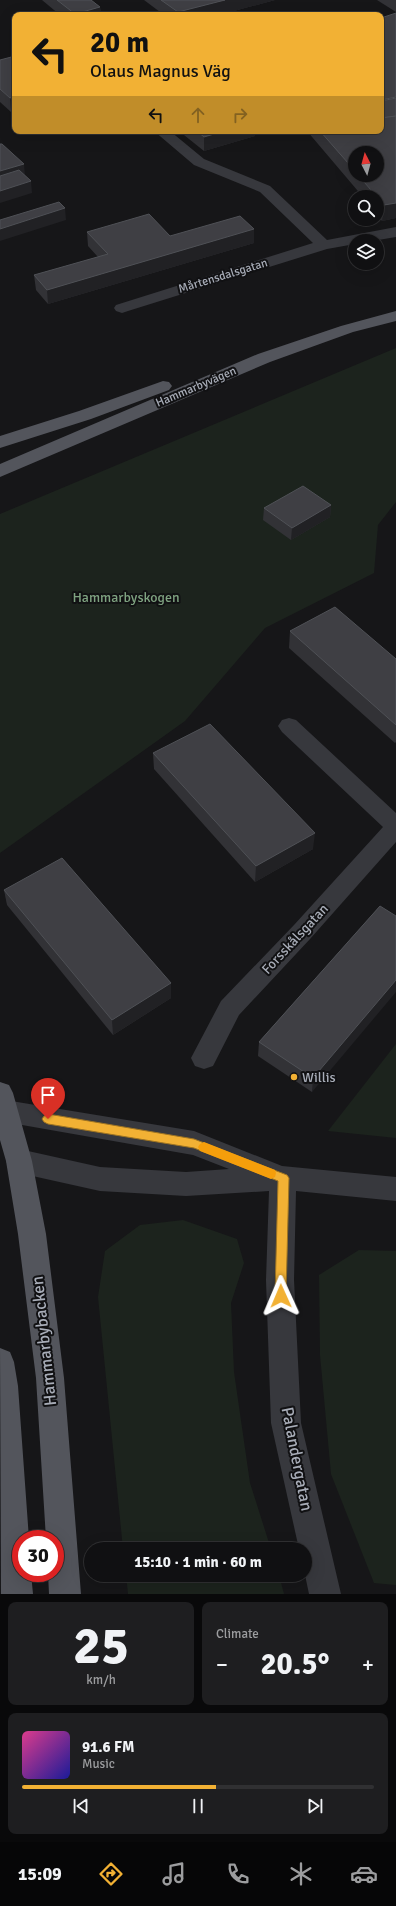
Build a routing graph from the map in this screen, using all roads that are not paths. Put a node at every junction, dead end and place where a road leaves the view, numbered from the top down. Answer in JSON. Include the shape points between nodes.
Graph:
{"nodes":[{"id":1,"x":165,"y":134,"type":"edge"},
{"id":2,"x":396,"y":232,"type":"edge"},
{"id":3,"x":324,"y":245,"type":"junction"},
{"id":4,"x":396,"y":304,"type":"edge"},
{"id":5,"x":122,"y":308,"type":"dead end"},
{"id":6,"x":396,"y":316,"type":"edge"},
{"id":7,"x":0,"y":442,"type":"edge"},
{"id":8,"x":0,"y":471,"type":"edge"},
{"id":9,"x":289,"y":726,"type":"dead end"},
{"id":10,"x":396,"y":826,"type":"edge"},
{"id":11,"x":204,"y":1058,"type":"dead end"},
{"id":12,"x":2,"y":1105,"type":"edge"},
{"id":13,"x":9,"y":1160,"type":"edge"},
{"id":14,"x":283,"y":1178,"type":"junction"},
{"id":15,"x":396,"y":1189,"type":"edge"},
{"id":16,"x":0,"y":1362,"type":"edge"},
{"id":17,"x":16,"y":1594,"type":"edge"},
{"id":18,"x":65,"y":1594,"type":"edge"},
{"id":19,"x":325,"y":1594,"type":"edge"}],
"edges":[{"from":1,"to":3,"type":"street","via":[[199,162],[265,189]]},
{"from":2,"to":3,"type":"street","name":"Mårtensdalsgatan"},
{"from":3,"to":5,"type":"street","name":"Mårtensdalsgatan"},
{"from":4,"to":7,"type":"main road","name":"Hammarbyvägen","via":[[343,320],[85,415]]},
{"from":6,"to":8,"type":"main road","name":"Hammarbyvägen","via":[[347,329],[264,358]]},
{"from":9,"to":10,"type":"street","name":"Forsskålsgatan"},
{"from":10,"to":11,"type":"street","name":"Forsskålsgatan","via":[[308,926],[230,1008]]},
{"from":12,"to":13,"type":"main road","name":"Hammarbybacken"},
{"from":12,"to":14,"type":"street","via":[[194,1144]]},
{"from":13,"to":14,"type":"street","via":[[100,1179],[186,1184]]},
{"from":13,"to":18,"type":"main road","name":"Hammarbybacken","via":[[32,1234],[50,1378]]},
{"from":14,"to":15,"type":"street"},
{"from":14,"to":19,"type":"street","name":"Palandergatan","via":[[280,1280],[286,1423]]},
{"from":16,"to":17,"type":"main road","via":[[4,1386]]}]}
